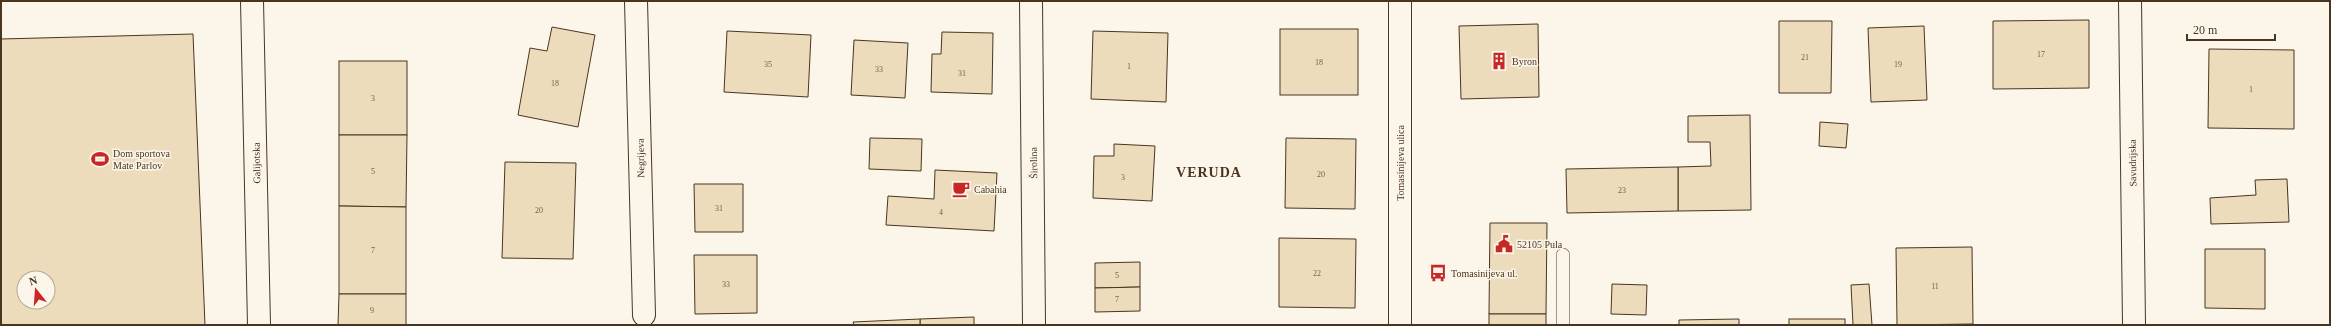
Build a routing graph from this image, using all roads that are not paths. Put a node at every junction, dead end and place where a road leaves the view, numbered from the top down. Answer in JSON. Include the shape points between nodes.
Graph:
{"nodes":[{"id":1,"x":252,"y":1,"type":"edge"},
{"id":2,"x":636,"y":1,"type":"edge"},
{"id":3,"x":1031,"y":1,"type":"edge"},
{"id":4,"x":1400,"y":1,"type":"edge"},
{"id":5,"x":2130,"y":1,"type":"edge"},
{"id":6,"x":1563,"y":256,"type":"dead end"},
{"id":7,"x":644,"y":315,"type":"dead end"},
{"id":8,"x":259,"y":325,"type":"edge"},
{"id":9,"x":1034,"y":325,"type":"edge"},
{"id":10,"x":1400,"y":325,"type":"edge"},
{"id":11,"x":1563,"y":325,"type":"edge"},
{"id":12,"x":2134,"y":325,"type":"edge"}],
"edges":[{"from":1,"to":8,"type":"street","name":"Galijotska"},
{"from":2,"to":7,"type":"street","name":"Negrijeva"},
{"from":3,"to":9,"type":"street","name":"Širolina"},
{"from":4,"to":10,"type":"street","name":"Tomasinijeva ulica"},
{"from":5,"to":12,"type":"street","name":"Savudrijska"},
{"from":6,"to":11,"type":"lane"}]}
